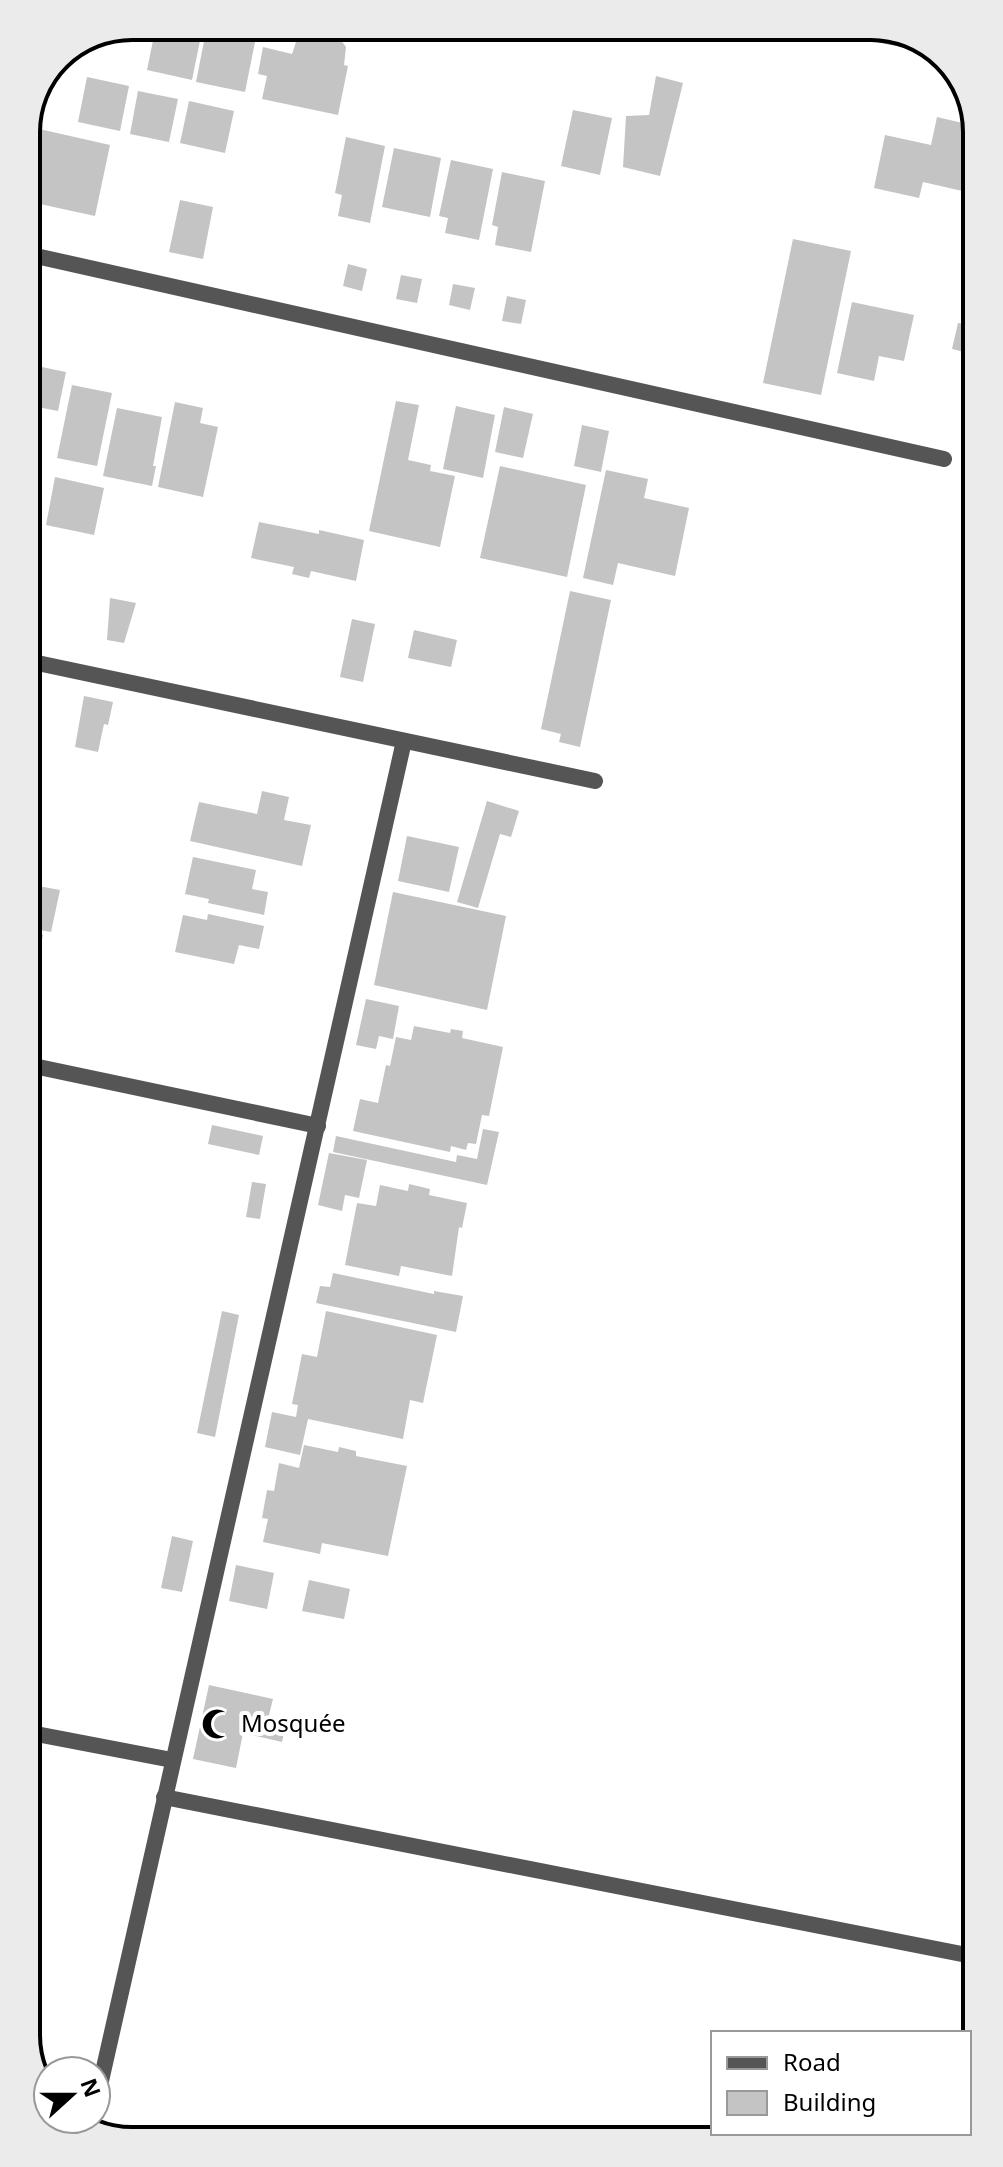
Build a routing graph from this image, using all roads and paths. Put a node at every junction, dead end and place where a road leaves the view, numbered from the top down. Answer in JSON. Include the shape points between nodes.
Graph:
{"nodes":[{"id":1,"x":40,"y":257,"type":"edge"},
{"id":2,"x":944,"y":459,"type":"dead end"},
{"id":3,"x":40,"y":664,"type":"edge"},
{"id":4,"x":404,"y":741,"type":"junction"},
{"id":5,"x":595,"y":781,"type":"dead end"},
{"id":6,"x":40,"y":1067,"type":"edge"},
{"id":7,"x":318,"y":1126,"type":"junction"},
{"id":8,"x":40,"y":1735,"type":"edge"},
{"id":9,"x":172,"y":1760,"type":"junction"},
{"id":10,"x":164,"y":1797,"type":"junction"},
{"id":11,"x":963,"y":1954,"type":"edge"},
{"id":12,"x":107,"y":2055,"type":"edge"}],
"edges":[{"from":1,"to":2,"type":"street"},
{"from":3,"to":4,"type":"street"},
{"from":4,"to":5,"type":"street"},
{"from":4,"to":7,"type":"street"},
{"from":6,"to":7,"type":"street"},
{"from":7,"to":9,"type":"street"},
{"from":8,"to":9,"type":"street"},
{"from":9,"to":10,"type":"street"},
{"from":10,"to":11,"type":"street"},
{"from":10,"to":12,"type":"street"}]}
